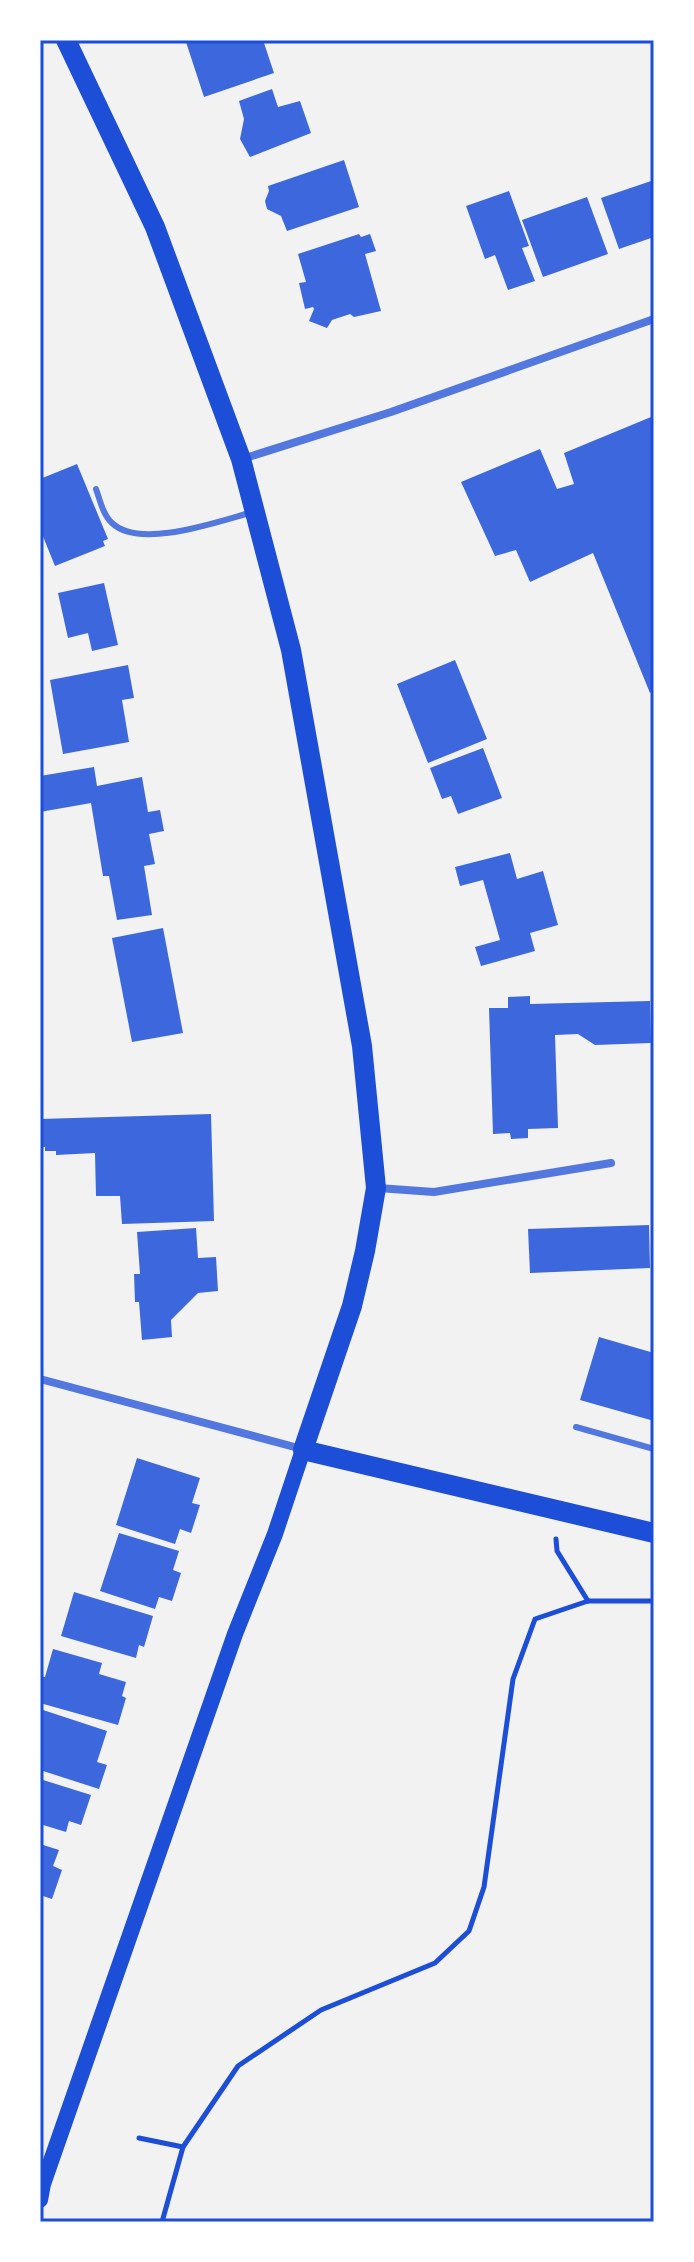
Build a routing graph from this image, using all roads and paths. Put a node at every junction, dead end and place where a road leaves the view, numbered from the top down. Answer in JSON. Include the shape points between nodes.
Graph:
{"nodes":[{"id":1,"x":66,"y":40,"type":"edge"},
{"id":2,"x":654,"y":319,"type":"edge"},
{"id":3,"x":241,"y":459,"type":"junction"},
{"id":4,"x":96,"y":489,"type":"dead end"},
{"id":5,"x":254,"y":511,"type":"junction"},
{"id":6,"x":611,"y":1163,"type":"dead end"},
{"id":7,"x":376,"y":1188,"type":"junction"},
{"id":8,"x":40,"y":1379,"type":"edge"},
{"id":9,"x":576,"y":1427,"type":"dead end"},
{"id":10,"x":654,"y":1449,"type":"edge"},
{"id":11,"x":303,"y":1450,"type":"junction"},
{"id":12,"x":555,"y":1511,"type":"junction"},
{"id":13,"x":654,"y":1533,"type":"edge"},
{"id":14,"x":588,"y":1601,"type":"junction"},
{"id":15,"x":654,"y":1601,"type":"edge"},
{"id":16,"x":139,"y":2138,"type":"dead end"},
{"id":17,"x":183,"y":2147,"type":"junction"},
{"id":18,"x":40,"y":2200,"type":"edge"},
{"id":19,"x":162,"y":2222,"type":"edge"}],
"edges":[{"from":1,"to":3,"type":"main road","via":[[155,227]]},
{"from":2,"to":3,"type":"street"},
{"from":3,"to":5,"type":"main road"},
{"from":4,"to":5,"type":"lane","via":[[114,526],[137,534],[183,530]]},
{"from":5,"to":7,"type":"main road","via":[[291,650],[338,909],[362,1046]]},
{"from":6,"to":7,"type":"street","via":[[434,1192]]},
{"from":7,"to":11,"type":"main road","via":[[352,1306]]},
{"from":8,"to":11,"type":"street"},
{"from":9,"to":10,"type":"lane"},
{"from":11,"to":12,"type":"main road"},
{"from":11,"to":18,"type":"main road"},
{"from":12,"to":13,"type":"main road"},
{"from":12,"to":14,"type":"path","via":[[557,1551]]},
{"from":14,"to":15,"type":"path"},
{"from":14,"to":17,"type":"path","via":[[535,1619],[513,1679],[484,1887],[469,1931],[435,1963],[321,2010],[238,2066]]},
{"from":16,"to":17,"type":"path"},
{"from":17,"to":19,"type":"path"}]}
